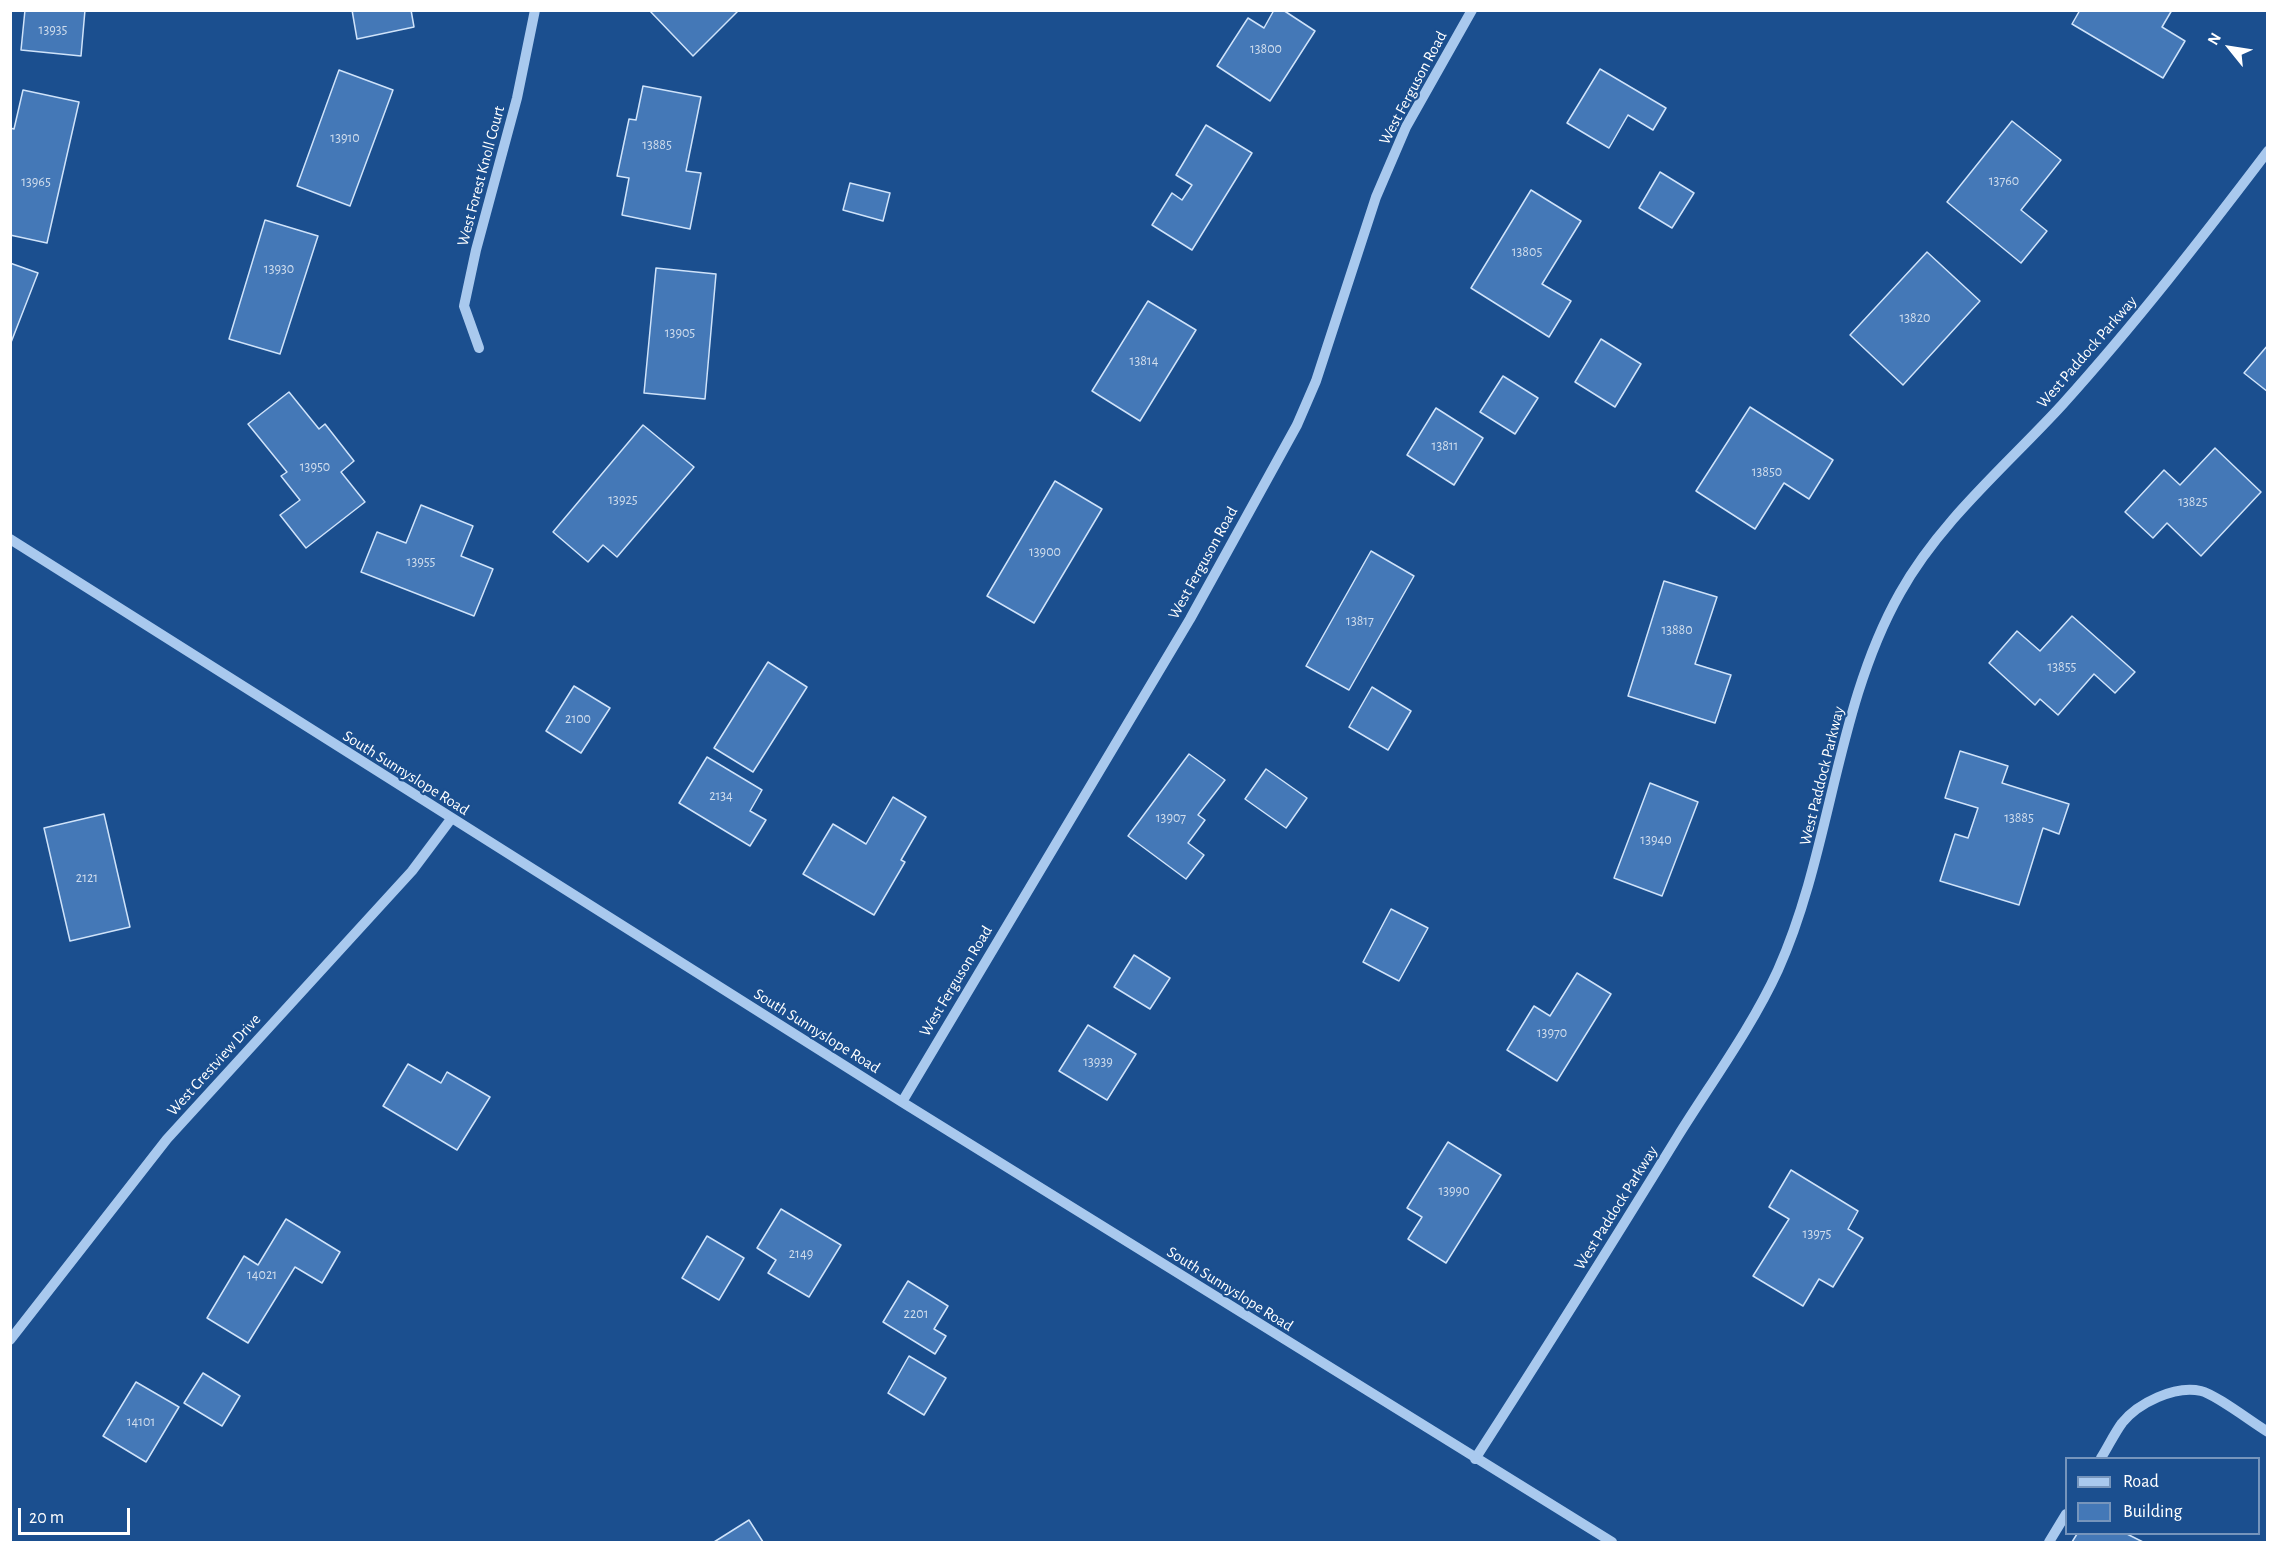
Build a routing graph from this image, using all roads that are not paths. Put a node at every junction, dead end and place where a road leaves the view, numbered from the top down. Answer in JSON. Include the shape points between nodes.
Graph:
{"nodes":[{"id":1,"x":535,"y":10,"type":"edge"},
{"id":2,"x":1472,"y":10,"type":"edge"},
{"id":3,"x":2268,"y":151,"type":"edge"},
{"id":4,"x":479,"y":348,"type":"dead end"},
{"id":5,"x":10,"y":539,"type":"edge"},
{"id":6,"x":451,"y":819,"type":"junction"},
{"id":7,"x":902,"y":1102,"type":"junction"},
{"id":8,"x":10,"y":1340,"type":"edge"},
{"id":9,"x":2268,"y":1432,"type":"edge"},
{"id":10,"x":2102,"y":1457,"type":"edge"},
{"id":11,"x":1475,"y":1459,"type":"junction"},
{"id":12,"x":2065,"y":1518,"type":"edge"},
{"id":13,"x":1612,"y":1542,"type":"edge"},
{"id":14,"x":2049,"y":1542,"type":"edge"}],
"edges":[{"from":1,"to":4,"type":"street","name":"West Forest Knoll Court","via":[[517,98],[464,306]]},
{"from":2,"to":7,"type":"street","name":"West Ferguson Road","via":[[1406,127],[1376,197],[1316,381],[1297,425],[1190,619]]},
{"from":3,"to":11,"type":"street","name":"West Paddock Parkway","via":[[2190,255],[2063,404],[1938,537],[1902,589],[1879,632],[1858,695],[1822,837],[1778,969]]},
{"from":5,"to":6,"type":"street","name":"South Sunnyslope Road"},
{"from":6,"to":7,"type":"street","name":"South Sunnyslope Road"},
{"from":6,"to":8,"type":"street","name":"West Crestview Drive","via":[[412,871],[167,1139]]},
{"from":7,"to":11,"type":"street","name":"South Sunnyslope Road"},
{"from":9,"to":10,"type":"street","via":[[2202,1391],[2166,1394],[2123,1422]]},
{"from":11,"to":13,"type":"street","name":"South Sunnyslope Road"},
{"from":12,"to":14,"type":"street"}]}
